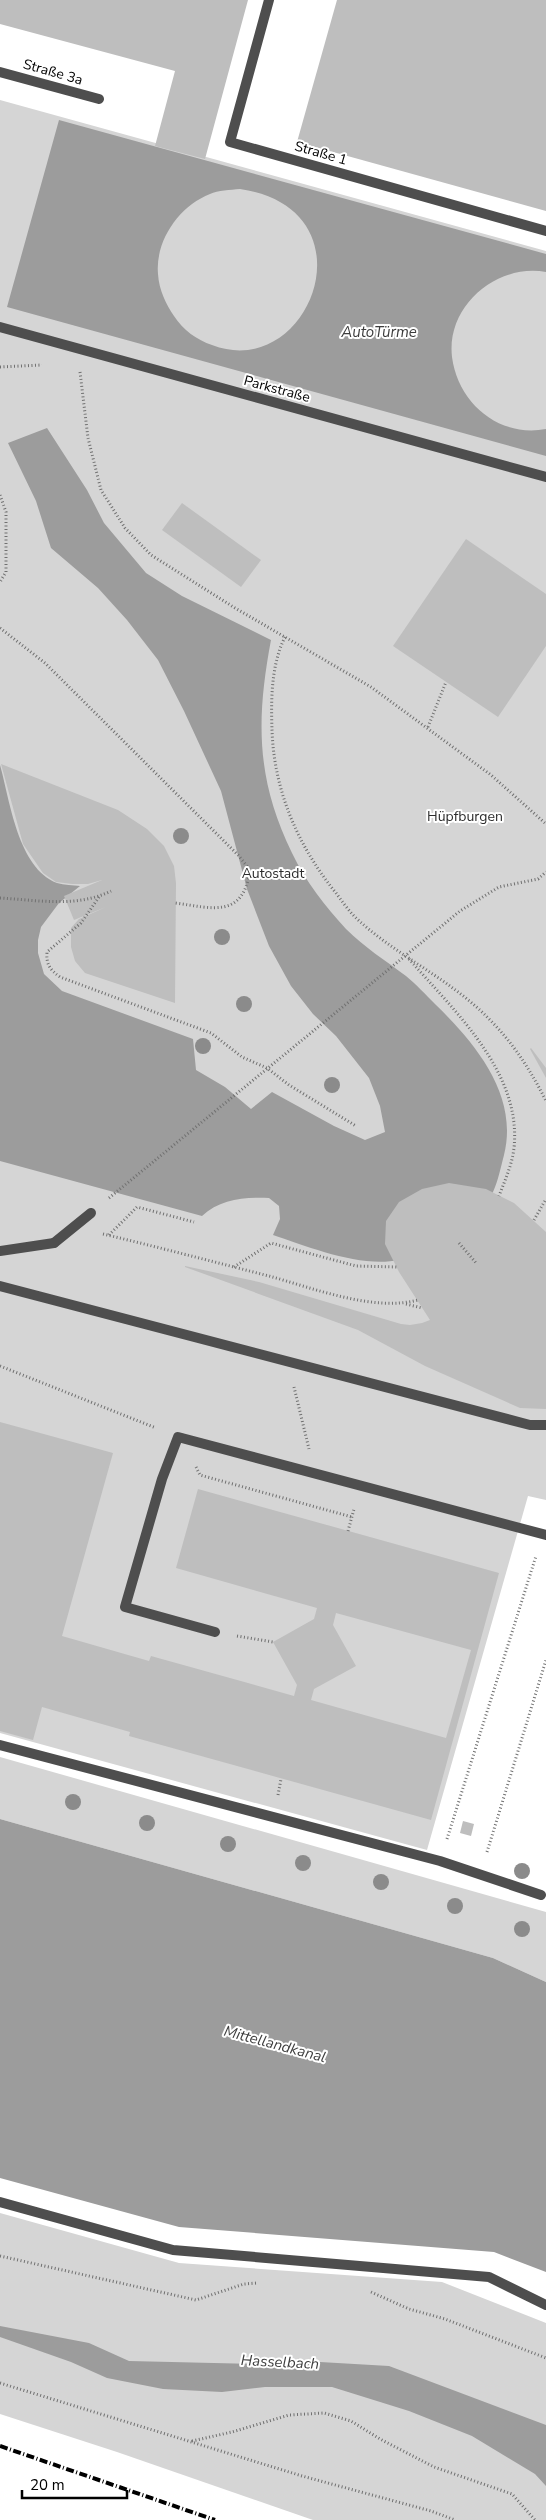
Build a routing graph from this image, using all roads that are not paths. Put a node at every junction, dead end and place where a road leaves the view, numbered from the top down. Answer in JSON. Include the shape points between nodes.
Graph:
{"nodes":[{"id":1,"x":268,"y":0,"type":"edge"},
{"id":2,"x":0,"y":72,"type":"edge"},
{"id":3,"x":99,"y":99,"type":"dead end"},
{"id":4,"x":546,"y":231,"type":"edge"},
{"id":5,"x":0,"y":327,"type":"edge"},
{"id":6,"x":546,"y":477,"type":"edge"},
{"id":7,"x":91,"y":1213,"type":"road end"},
{"id":8,"x":0,"y":1251,"type":"edge"},
{"id":9,"x":0,"y":1286,"type":"edge"},
{"id":10,"x":546,"y":1425,"type":"edge"},
{"id":11,"x":544,"y":1535,"type":"edge"},
{"id":12,"x":215,"y":1632,"type":"road end"},
{"id":13,"x":0,"y":1745,"type":"edge"},
{"id":14,"x":541,"y":1895,"type":"dead end"},
{"id":15,"x":0,"y":2202,"type":"edge"},
{"id":16,"x":546,"y":2305,"type":"edge"}],
"edges":[{"from":1,"to":4,"type":"street","name":"Straße 1","via":[[230,142]]},
{"from":2,"to":3,"type":"street","name":"Straße 3a"},
{"from":5,"to":6,"type":"street","name":"Parkstraße"},
{"from":7,"to":8,"type":"street","via":[[54,1243]]},
{"from":9,"to":10,"type":"street","via":[[530,1425]]},
{"from":11,"to":12,"type":"street","via":[[178,1437],[162,1479],[125,1607]]},
{"from":13,"to":14,"type":"street","via":[[440,1861]]},
{"from":15,"to":16,"type":"street","via":[[173,2250],[489,2277]]}]}
